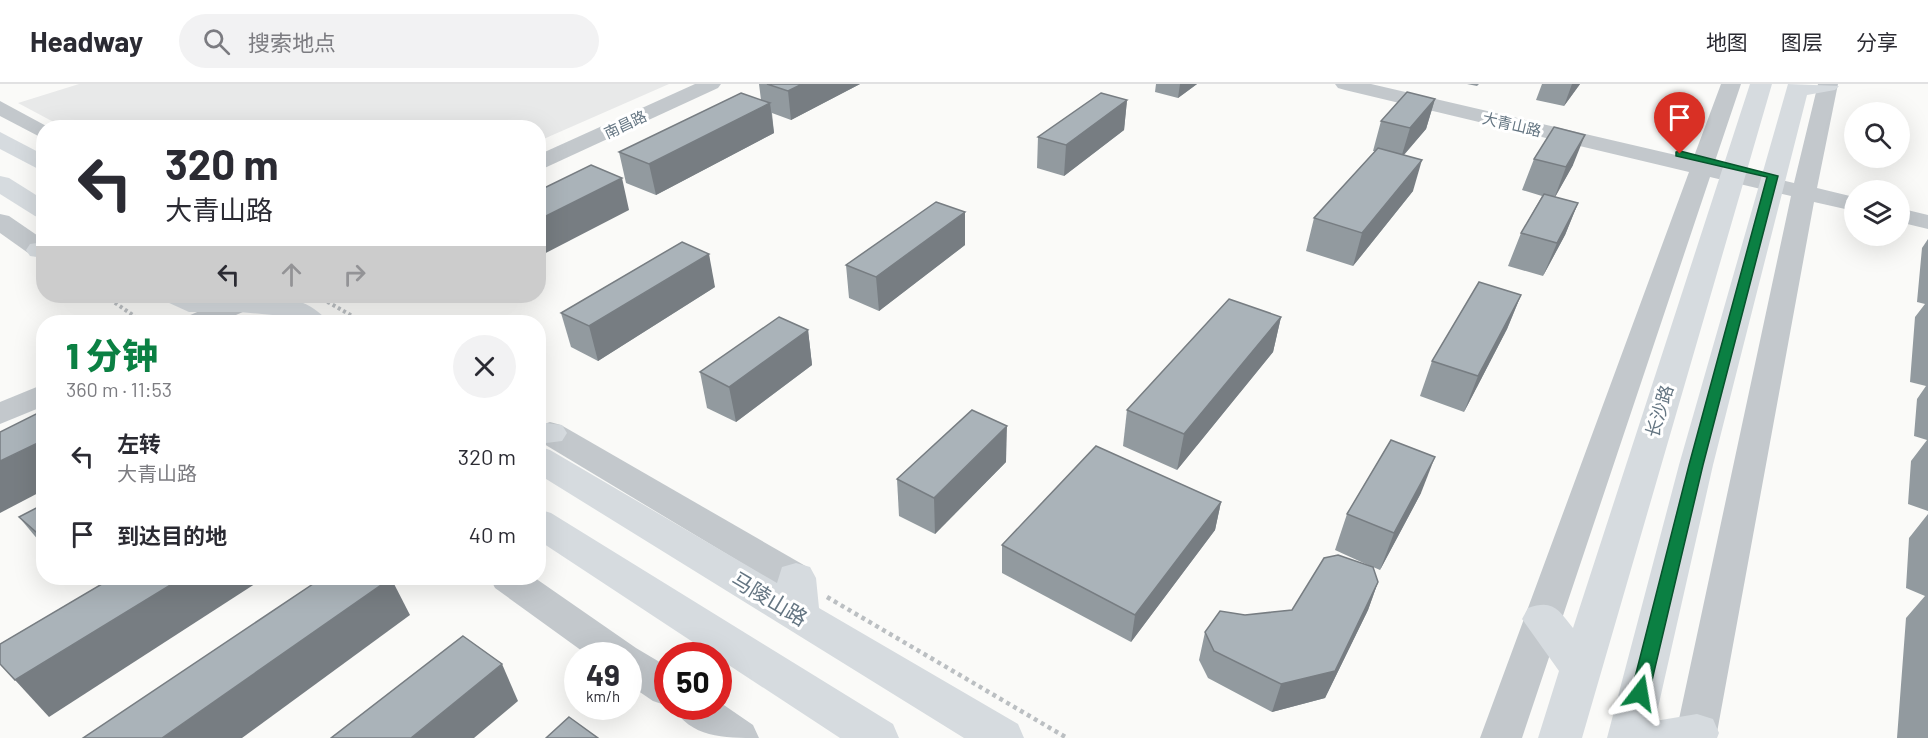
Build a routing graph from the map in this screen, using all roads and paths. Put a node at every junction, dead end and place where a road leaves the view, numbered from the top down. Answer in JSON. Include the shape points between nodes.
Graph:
{"nodes":[{"id":1,"x":711,"y":84,"type":"edge"},
{"id":2,"x":1345,"y":84,"type":"edge"},
{"id":3,"x":1381,"y":84,"type":"edge"},
{"id":4,"x":1749,"y":85,"type":"edge"},
{"id":5,"x":1813,"y":86,"type":"edge"},
{"id":6,"x":0,"y":107,"type":"edge"},
{"id":7,"x":36,"y":128,"type":"edge"},
{"id":8,"x":0,"y":139,"type":"edge"},
{"id":9,"x":36,"y":160,"type":"edge"},
{"id":10,"x":546,"y":160,"type":"edge"},
{"id":11,"x":1717,"y":167,"type":"junction"},
{"id":12,"x":1771,"y":181,"type":"junction"},
{"id":13,"x":0,"y":183,"type":"edge"},
{"id":14,"x":1805,"y":188,"type":"junction"},
{"id":15,"x":1844,"y":194,"type":"edge"},
{"id":16,"x":1844,"y":201,"type":"edge"},
{"id":17,"x":36,"y":206,"type":"edge"},
{"id":18,"x":1910,"y":208,"type":"edge"},
{"id":19,"x":1928,"y":212,"type":"edge"},
{"id":20,"x":1910,"y":218,"type":"edge"},
{"id":21,"x":0,"y":221,"type":"edge"},
{"id":22,"x":1928,"y":222,"type":"edge"},
{"id":23,"x":36,"y":246,"type":"edge"},
{"id":24,"x":115,"y":303,"type":"edge"},
{"id":25,"x":189,"y":303,"type":"edge"},
{"id":26,"x":330,"y":303,"type":"edge"},
{"id":27,"x":243,"y":304,"type":"edge"},
{"id":28,"x":133,"y":315,"type":"edge"},
{"id":29,"x":216,"y":315,"type":"edge"},
{"id":30,"x":301,"y":315,"type":"edge"},
{"id":31,"x":351,"y":315,"type":"edge"},
{"id":32,"x":36,"y":398,"type":"edge"},
{"id":33,"x":0,"y":414,"type":"edge"},
{"id":34,"x":546,"y":443,"type":"edge"},
{"id":35,"x":546,"y":444,"type":"edge"},
{"id":36,"x":546,"y":527,"type":"edge"},
{"id":37,"x":796,"y":578,"type":"junction"},
{"id":38,"x":518,"y":585,"type":"edge"},
{"id":39,"x":800,"y":616,"type":"junction"},
{"id":40,"x":1542,"y":619,"type":"junction"},
{"id":41,"x":600,"y":642,"type":"edge"},
{"id":42,"x":1581,"y":668,"type":"junction"},
{"id":43,"x":713,"y":720,"type":"edge"},
{"id":44,"x":1680,"y":735,"type":"edge"},
{"id":45,"x":738,"y":738,"type":"edge"},
{"id":46,"x":877,"y":738,"type":"edge"},
{"id":47,"x":1002,"y":738,"type":"edge"},
{"id":48,"x":1067,"y":738,"type":"edge"},
{"id":49,"x":1501,"y":738,"type":"edge"},
{"id":50,"x":1560,"y":738,"type":"edge"},
{"id":51,"x":1629,"y":738,"type":"edge"}],
"edges":[{"from":1,"to":10,"type":"street","name":"南昌路"},
{"from":2,"to":11,"type":"street","name":"大青山路"},
{"from":3,"to":11,"type":"street","name":"大青山路"},
{"from":4,"to":11,"type":"main road","name":"长沙路"},
{"from":5,"to":12,"type":"main road"},
{"from":5,"to":14,"type":"street"},
{"from":6,"to":7,"type":"street"},
{"from":8,"to":9,"type":"main road"},
{"from":11,"to":12,"type":"street","name":"大青山路"},
{"from":11,"to":40,"type":"street"},
{"from":11,"to":42,"type":"main road","name":"长沙路"},
{"from":12,"to":14,"type":"street","name":"大青山路"},
{"from":12,"to":51,"type":"main road"},
{"from":13,"to":17,"type":"main road"},
{"from":14,"to":15,"type":"street","name":"大青山路"},
{"from":14,"to":16,"type":"street","name":"大青山路"},
{"from":14,"to":44,"type":"street"},
{"from":18,"to":19,"type":"street"},
{"from":20,"to":22,"type":"street"},
{"from":21,"to":23,"type":"street"},
{"from":24,"to":28,"type":"path"},
{"from":25,"to":27,"type":"main road"},
{"from":26,"to":31,"type":"path"},
{"from":27,"to":29,"type":"street"},
{"from":27,"to":30,"type":"main road","via":[[290,309]]},
{"from":32,"to":33,"type":"street"},
{"from":34,"to":37,"type":"street"},
{"from":35,"to":39,"type":"main road","name":"马陵山路"},
{"from":36,"to":46,"type":"main road"},
{"from":37,"to":39,"type":"main road"},
{"from":37,"to":48,"type":"path"},
{"from":38,"to":41,"type":"street"},
{"from":39,"to":47,"type":"main road","name":"马陵山路"},
{"from":40,"to":42,"type":"main road"},
{"from":40,"to":49,"type":"street"},
{"from":42,"to":50,"type":"main road","name":"长沙路"},
{"from":43,"to":45,"type":"street"}]}
